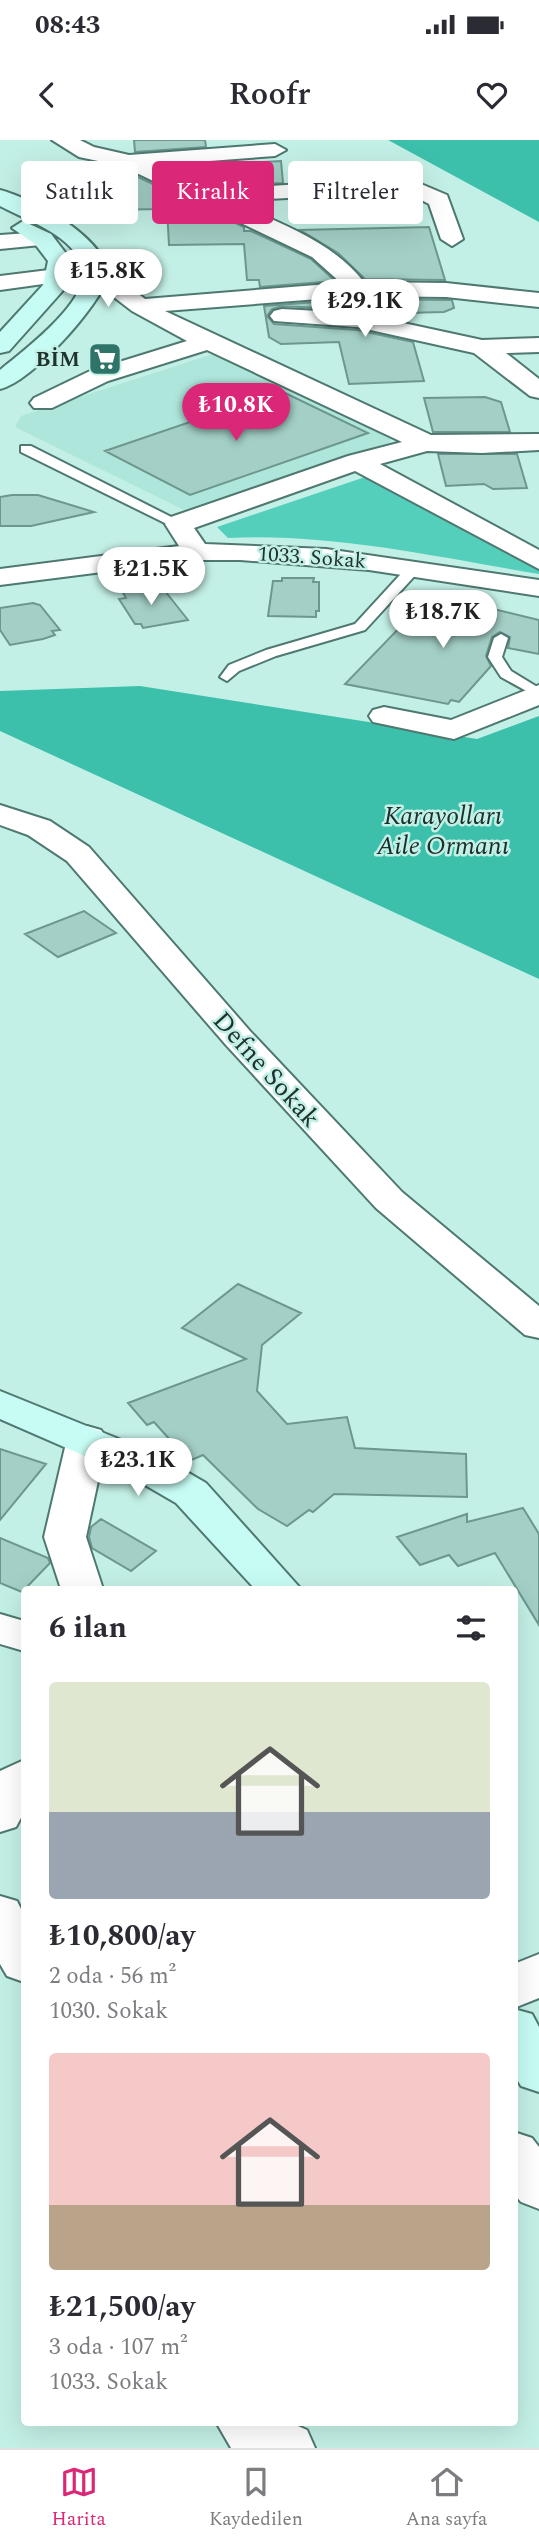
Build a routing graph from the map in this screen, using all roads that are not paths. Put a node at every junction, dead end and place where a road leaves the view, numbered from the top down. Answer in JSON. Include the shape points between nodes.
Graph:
{"nodes":[{"id":1,"x":63,"y":140,"type":"edge"},
{"id":2,"x":275,"y":150,"type":"dead end"},
{"id":3,"x":129,"y":161,"type":"joint"},
{"id":4,"x":274,"y":192,"type":"edge"},
{"id":5,"x":0,"y":197,"type":"edge"},
{"id":6,"x":0,"y":215,"type":"edge"},
{"id":7,"x":260,"y":224,"type":"edge"},
{"id":8,"x":43,"y":239,"type":"junction"},
{"id":9,"x":452,"y":239,"type":"dead end"},
{"id":10,"x":0,"y":242,"type":"edge"},
{"id":11,"x":58,"y":268,"type":"junction"},
{"id":12,"x":97,"y":273,"type":"junction"},
{"id":13,"x":0,"y":283,"type":"edge"},
{"id":14,"x":357,"y":289,"type":"junction"},
{"id":15,"x":539,"y":300,"type":"edge"},
{"id":16,"x":140,"y":306,"type":"junction"},
{"id":17,"x":172,"y":325,"type":"junction"},
{"id":18,"x":5,"y":337,"type":"edge"},
{"id":19,"x":208,"y":342,"type":"junction"},
{"id":20,"x":539,"y":345,"type":"edge"},
{"id":21,"x":482,"y":347,"type":"junction"},
{"id":22,"x":0,"y":383,"type":"edge"},
{"id":23,"x":539,"y":391,"type":"edge"},
{"id":24,"x":43,"y":403,"type":"dead end"},
{"id":25,"x":539,"y":442,"type":"edge"},
{"id":26,"x":426,"y":443,"type":"junction"},
{"id":27,"x":26,"y":449,"type":"dead end"},
{"id":28,"x":358,"y":462,"type":"junction"},
{"id":29,"x":178,"y":524,"type":"junction"},
{"id":30,"x":197,"y":552,"type":"junction"},
{"id":31,"x":539,"y":561,"type":"edge"},
{"id":32,"x":415,"y":567,"type":"junction"},
{"id":33,"x":0,"y":577,"type":"edge"},
{"id":34,"x":539,"y":588,"type":"edge"},
{"id":35,"x":501,"y":638,"type":"dead end"},
{"id":36,"x":227,"y":677,"type":"dead end"},
{"id":37,"x":539,"y":694,"type":"edge"},
{"id":38,"x":384,"y":716,"type":"dead end"},
{"id":39,"x":0,"y":814,"type":"edge"},
{"id":40,"x":539,"y":1326,"type":"edge"},
{"id":41,"x":0,"y":1404,"type":"edge"},
{"id":42,"x":87,"y":1439,"type":"junction"},
{"id":43,"x":81,"y":1586,"type":"edge"},
{"id":44,"x":278,"y":1586,"type":"edge"},
{"id":45,"x":0,"y":1629,"type":"edge"},
{"id":46,"x":21,"y":1635,"type":"edge"},
{"id":47,"x":21,"y":1779,"type":"edge"},
{"id":48,"x":0,"y":1815,"type":"edge"},
{"id":49,"x":0,"y":1914,"type":"edge"},
{"id":50,"x":21,"y":1957,"type":"edge"},
{"id":51,"x":539,"y":1973,"type":"edge"},
{"id":52,"x":518,"y":1986,"type":"edge"},
{"id":53,"x":518,"y":2014,"type":"edge"},
{"id":54,"x":539,"y":2028,"type":"edge"},
{"id":55,"x":518,"y":2035,"type":"edge"},
{"id":56,"x":539,"y":2072,"type":"edge"},
{"id":57,"x":518,"y":2158,"type":"edge"},
{"id":58,"x":539,"y":2187,"type":"edge"},
{"id":59,"x":247,"y":2426,"type":"edge"},
{"id":60,"x":287,"y":2448,"type":"edge"}],
"edges":[{"from":1,"to":3,"type":"street","via":[[87,152]]},
{"from":2,"to":3,"type":"street"},
{"from":4,"to":9,"type":"street","via":[[414,188],[439,200]]},
{"from":5,"to":12,"type":"street","via":[[74,238],[94,262]]},
{"from":6,"to":8,"type":"street"},
{"from":7,"to":14,"type":"street","via":[[320,252]]},
{"from":8,"to":10,"type":"street"},
{"from":8,"to":11,"type":"street"},
{"from":11,"to":12,"type":"street"},
{"from":11,"to":13,"type":"street"},
{"from":11,"to":18,"type":"street","via":[[54,287]]},
{"from":12,"to":16,"type":"street"},
{"from":12,"to":22,"type":"street","via":[[92,291],[63,326]]},
{"from":14,"to":15,"type":"street","via":[[446,290]]},
{"from":14,"to":16,"type":"street"},
{"from":16,"to":17,"type":"street"},
{"from":17,"to":19,"type":"street"},
{"from":17,"to":21,"type":"street","via":[[298,315],[357,320]]},
{"from":19,"to":24,"type":"street","via":[[99,376]]},
{"from":19,"to":26,"type":"street"},
{"from":20,"to":21,"type":"street"},
{"from":21,"to":23,"type":"street"},
{"from":25,"to":26,"type":"street"},
{"from":26,"to":28,"type":"street"},
{"from":27,"to":29,"type":"lane"},
{"from":28,"to":29,"type":"street"},
{"from":28,"to":31,"type":"street"},
{"from":29,"to":30,"type":"street"},
{"from":30,"to":32,"type":"street","name":"1033. Sokak"},
{"from":30,"to":33,"type":"street","name":"1033. Sokak"},
{"from":32,"to":34,"type":"street","name":"1033. Sokak"},
{"from":32,"to":36,"type":"lane","via":[[360,627],[271,653],[234,668]]},
{"from":35,"to":37,"type":"lane","via":[[495,657],[506,674]]},
{"from":37,"to":38,"type":"street","via":[[454,730]]},
{"from":39,"to":40,"type":"street","name":"Defne Sokak","via":[[39,828],[78,854],[237,1038],[389,1200]]},
{"from":41,"to":42,"type":"street"},
{"from":42,"to":43,"type":"street","via":[[65,1536]]},
{"from":42,"to":44,"type":"street","via":[[191,1493]]},
{"from":45,"to":46,"type":"street"},
{"from":47,"to":48,"type":"street"},
{"from":49,"to":50,"type":"street"},
{"from":51,"to":52,"type":"street"},
{"from":53,"to":54,"type":"street"},
{"from":55,"to":56,"type":"street"},
{"from":57,"to":58,"type":"street"},
{"from":59,"to":60,"type":"street"}]}
